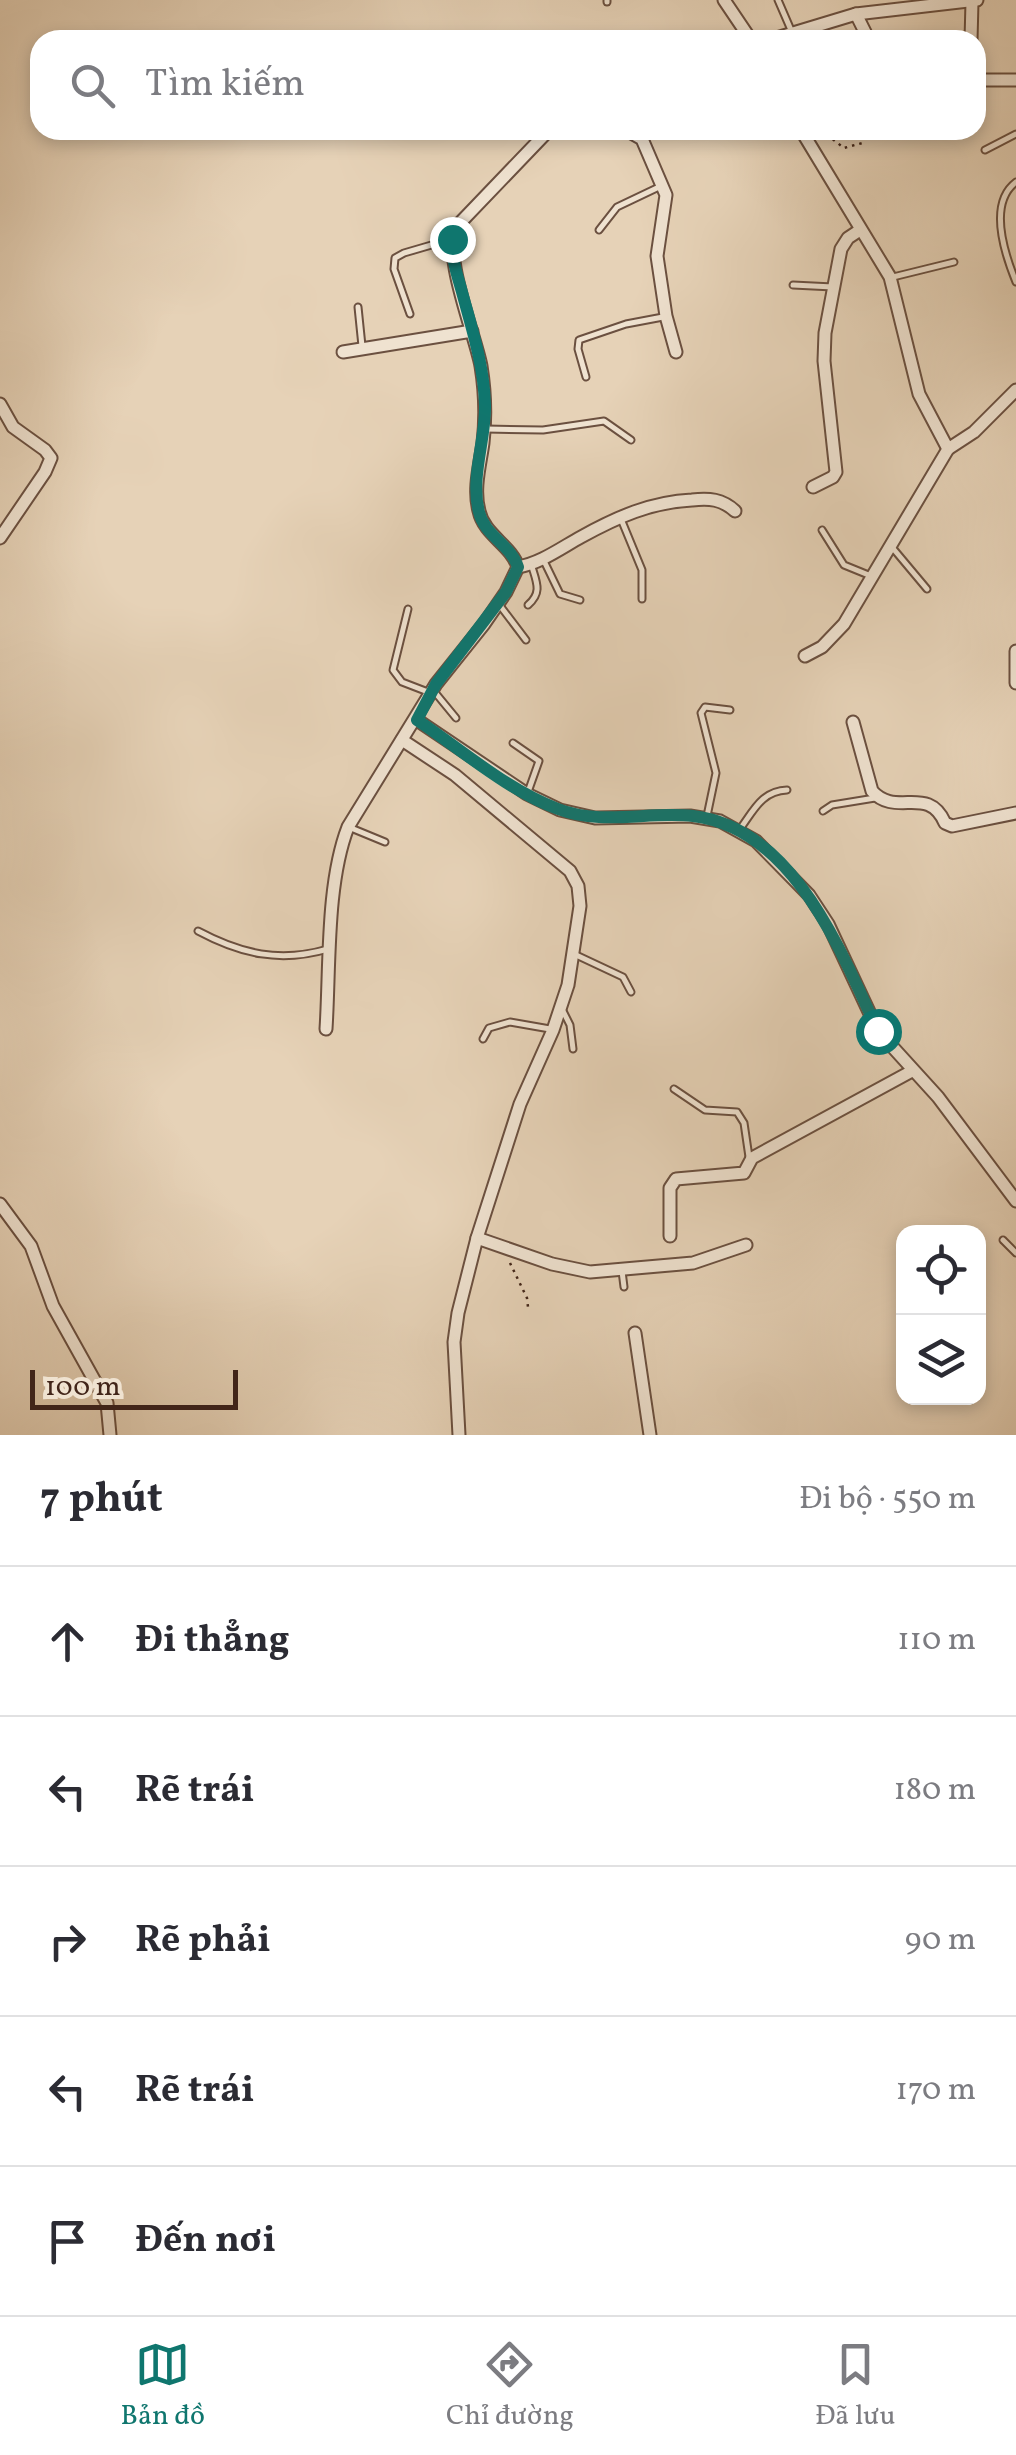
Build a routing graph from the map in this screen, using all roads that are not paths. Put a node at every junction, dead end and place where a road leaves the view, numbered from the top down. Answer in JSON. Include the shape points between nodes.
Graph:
{"nodes":[{"id":1,"x":724,"y":0,"type":"edge"},
{"id":2,"x":778,"y":0,"type":"edge"},
{"id":3,"x":974,"y":1,"type":"edge"},
{"id":4,"x":856,"y":14,"type":"junction"},
{"id":5,"x":744,"y":30,"type":"edge"},
{"id":6,"x":791,"y":30,"type":"edge"},
{"id":7,"x":802,"y":30,"type":"edge"},
{"id":8,"x":865,"y":30,"type":"edge"},
{"id":9,"x":973,"y":30,"type":"edge"},
{"id":10,"x":986,"y":79,"type":"edge"},
{"id":11,"x":1016,"y":80,"type":"edge"},
{"id":12,"x":1016,"y":134,"type":"edge"},
{"id":13,"x":539,"y":140,"type":"edge"},
{"id":14,"x":643,"y":140,"type":"edge"},
{"id":15,"x":807,"y":140,"type":"edge"},
{"id":16,"x":986,"y":150,"type":"dead end"},
{"id":17,"x":1016,"y":182,"type":"edge"},
{"id":18,"x":662,"y":186,"type":"junction"},
{"id":19,"x":600,"y":230,"type":"dead end"},
{"id":20,"x":860,"y":230,"type":"junction"},
{"id":21,"x":452,"y":239,"type":"junction"},
{"id":22,"x":954,"y":262,"type":"dead end"},
{"id":23,"x":890,"y":278,"type":"junction"},
{"id":24,"x":1016,"y":282,"type":"edge"},
{"id":25,"x":793,"y":285,"type":"dead end"},
{"id":26,"x":833,"y":287,"type":"junction"},
{"id":27,"x":358,"y":308,"type":"dead end"},
{"id":28,"x":410,"y":314,"type":"dead end"},
{"id":29,"x":666,"y":316,"type":"junction"},
{"id":30,"x":472,"y":330,"type":"junction"},
{"id":31,"x":362,"y":349,"type":"junction"},
{"id":32,"x":343,"y":352,"type":"dead end"},
{"id":33,"x":676,"y":352,"type":"dead end"},
{"id":34,"x":586,"y":377,"type":"dead end"},
{"id":35,"x":1016,"y":390,"type":"edge"},
{"id":36,"x":0,"y":404,"type":"edge"},
{"id":37,"x":1011,"y":404,"type":"edge"},
{"id":38,"x":484,"y":429,"type":"junction"},
{"id":39,"x":631,"y":440,"type":"dead end"},
{"id":40,"x":948,"y":449,"type":"junction"},
{"id":41,"x":813,"y":487,"type":"dead end"},
{"id":42,"x":735,"y":511,"type":"dead end"},
{"id":43,"x":620,"y":516,"type":"junction"},
{"id":44,"x":822,"y":530,"type":"dead end"},
{"id":45,"x":0,"y":538,"type":"edge"},
{"id":46,"x":889,"y":544,"type":"junction"},
{"id":47,"x":537,"y":561,"type":"junction"},
{"id":48,"x":518,"y":567,"type":"junction"},
{"id":49,"x":871,"y":576,"type":"junction"},
{"id":50,"x":927,"y":589,"type":"dead end"},
{"id":51,"x":642,"y":599,"type":"dead end"},
{"id":52,"x":580,"y":600,"type":"dead end"},
{"id":53,"x":498,"y":603,"type":"junction"},
{"id":54,"x":528,"y":605,"type":"dead end"},
{"id":55,"x":408,"y":609,"type":"dead end"},
{"id":56,"x":526,"y":640,"type":"dead end"},
{"id":57,"x":1016,"y":651,"type":"edge"},
{"id":58,"x":805,"y":656,"type":"dead end"},
{"id":59,"x":1016,"y":682,"type":"edge"},
{"id":60,"x":432,"y":691,"type":"junction"},
{"id":61,"x":730,"y":710,"type":"dead end"},
{"id":62,"x":456,"y":718,"type":"dead end"},
{"id":63,"x":853,"y":722,"type":"dead end"},
{"id":64,"x":409,"y":731,"type":"junction"},
{"id":65,"x":513,"y":743,"type":"dead end"},
{"id":66,"x":787,"y":790,"type":"dead end"},
{"id":67,"x":527,"y":794,"type":"junction"},
{"id":68,"x":878,"y":798,"type":"junction"},
{"id":69,"x":823,"y":811,"type":"dead end"},
{"id":70,"x":1016,"y":813,"type":"edge"},
{"id":71,"x":706,"y":818,"type":"junction"},
{"id":72,"x":348,"y":827,"type":"junction"},
{"id":73,"x":738,"y":831,"type":"junction"},
{"id":74,"x":386,"y":842,"type":"dead end"},
{"id":75,"x":198,"y":931,"type":"dead end"},
{"id":76,"x":331,"y":948,"type":"junction"},
{"id":77,"x":573,"y":954,"type":"junction"},
{"id":78,"x":631,"y":992,"type":"dead end"},
{"id":79,"x":561,"y":1008,"type":"junction"},
{"id":80,"x":326,"y":1029,"type":"dead end"},
{"id":81,"x":553,"y":1030,"type":"junction"},
{"id":82,"x":483,"y":1039,"type":"dead end"},
{"id":83,"x":573,"y":1049,"type":"dead end"},
{"id":84,"x":912,"y":1072,"type":"junction"},
{"id":85,"x":674,"y":1089,"type":"dead end"},
{"id":86,"x":753,"y":1157,"type":"junction"},
{"id":87,"x":1016,"y":1201,"type":"edge"},
{"id":88,"x":0,"y":1204,"type":"edge"},
{"id":89,"x":670,"y":1236,"type":"dead end"},
{"id":90,"x":477,"y":1238,"type":"junction"},
{"id":91,"x":1003,"y":1240,"type":"dead end"},
{"id":92,"x":746,"y":1245,"type":"dead end"},
{"id":93,"x":1016,"y":1253,"type":"edge"},
{"id":94,"x":622,"y":1268,"type":"junction"},
{"id":95,"x":624,"y":1287,"type":"dead end"},
{"id":96,"x":635,"y":1333,"type":"dead end"},
{"id":97,"x":110,"y":1435,"type":"edge"},
{"id":98,"x":459,"y":1435,"type":"edge"},
{"id":99,"x":650,"y":1435,"type":"edge"}],
"edges":[{"from":1,"to":5,"type":"street"},
{"from":2,"to":6,"type":"lane"},
{"from":3,"to":4,"type":"street"},
{"from":3,"to":9,"type":"street"},
{"from":4,"to":7,"type":"street"},
{"from":4,"to":8,"type":"street"},
{"from":10,"to":11,"type":"street"},
{"from":12,"to":16,"type":"lane"},
{"from":13,"to":21,"type":"street"},
{"from":14,"to":18,"type":"street"},
{"from":15,"to":20,"type":"street"},
{"from":17,"to":24,"type":"lane","via":[[1006,196],[1000,231]]},
{"from":18,"to":19,"type":"lane","via":[[626,201]]},
{"from":18,"to":29,"type":"street","via":[[666,202],[657,256]]},
{"from":20,"to":23,"type":"street"},
{"from":20,"to":26,"type":"street","via":[[844,243]]},
{"from":21,"to":28,"type":"lane","via":[[395,258]]},
{"from":21,"to":30,"type":"street"},
{"from":22,"to":23,"type":"lane"},
{"from":23,"to":40,"type":"street","via":[[919,394]]},
{"from":25,"to":26,"type":"lane"},
{"from":26,"to":41,"type":"street","via":[[824,361],[836,472]]},
{"from":27,"to":31,"type":"lane"},
{"from":29,"to":33,"type":"street"},
{"from":29,"to":34,"type":"lane","via":[[579,340]]},
{"from":30,"to":31,"type":"street"},
{"from":30,"to":38,"type":"street"},
{"from":31,"to":32,"type":"street"},
{"from":35,"to":37,"type":"street"},
{"from":36,"to":45,"type":"street","via":[[13,426],[51,458]]},
{"from":37,"to":40,"type":"street"},
{"from":38,"to":39,"type":"lane","via":[[604,421]]},
{"from":38,"to":48,"type":"street","via":[[479,512]]},
{"from":40,"to":46,"type":"street"},
{"from":42,"to":43,"type":"street","via":[[726,502],[702,499]]},
{"from":43,"to":47,"type":"street"},
{"from":43,"to":51,"type":"lane","via":[[642,570]]},
{"from":44,"to":49,"type":"lane","via":[[844,566]]},
{"from":46,"to":49,"type":"street"},
{"from":46,"to":50,"type":"lane"},
{"from":47,"to":48,"type":"street"},
{"from":47,"to":52,"type":"lane","via":[[560,594]]},
{"from":47,"to":54,"type":"lane","via":[[538,590]]},
{"from":48,"to":53,"type":"street"},
{"from":49,"to":58,"type":"street","via":[[844,624]]},
{"from":53,"to":56,"type":"lane"},
{"from":53,"to":60,"type":"street"},
{"from":55,"to":60,"type":"lane","via":[[392,670]]},
{"from":57,"to":59,"type":"street"},
{"from":60,"to":62,"type":"lane"},
{"from":60,"to":64,"type":"street"},
{"from":61,"to":71,"type":"lane","via":[[705,707],[702,713],[716,773]]},
{"from":63,"to":68,"type":"street"},
{"from":64,"to":67,"type":"street"},
{"from":64,"to":72,"type":"street"},
{"from":64,"to":77,"type":"street","via":[[570,871],[580,906]]},
{"from":65,"to":67,"type":"lane","via":[[538,761]]},
{"from":66,"to":73,"type":"lane","via":[[764,796]]},
{"from":67,"to":71,"type":"street","via":[[596,818]]},
{"from":68,"to":69,"type":"lane"},
{"from":68,"to":70,"type":"street","via":[[932,804],[952,826]]},
{"from":71,"to":73,"type":"street"},
{"from":72,"to":74,"type":"lane"},
{"from":72,"to":76,"type":"street"},
{"from":73,"to":84,"type":"street","via":[[810,895],[878,1031]]},
{"from":75,"to":76,"type":"lane","via":[[243,952]]},
{"from":76,"to":80,"type":"street"},
{"from":77,"to":78,"type":"lane","via":[[623,976]]},
{"from":77,"to":79,"type":"street"},
{"from":79,"to":81,"type":"street"},
{"from":79,"to":83,"type":"lane"},
{"from":81,"to":82,"type":"lane","via":[[510,1022],[489,1028]]},
{"from":81,"to":90,"type":"street","via":[[520,1104]]},
{"from":84,"to":86,"type":"street"},
{"from":84,"to":87,"type":"street"},
{"from":85,"to":86,"type":"lane","via":[[705,1110],[740,1115]]},
{"from":86,"to":89,"type":"street","via":[[737,1176],[672,1182]]},
{"from":88,"to":97,"type":"street","via":[[31,1246],[53,1306],[107,1402]]},
{"from":90,"to":94,"type":"street","via":[[590,1272]]},
{"from":90,"to":98,"type":"street","via":[[454,1342]]},
{"from":91,"to":93,"type":"lane"},
{"from":92,"to":94,"type":"street","via":[[693,1262]]},
{"from":94,"to":95,"type":"lane"},
{"from":96,"to":99,"type":"street"}]}
